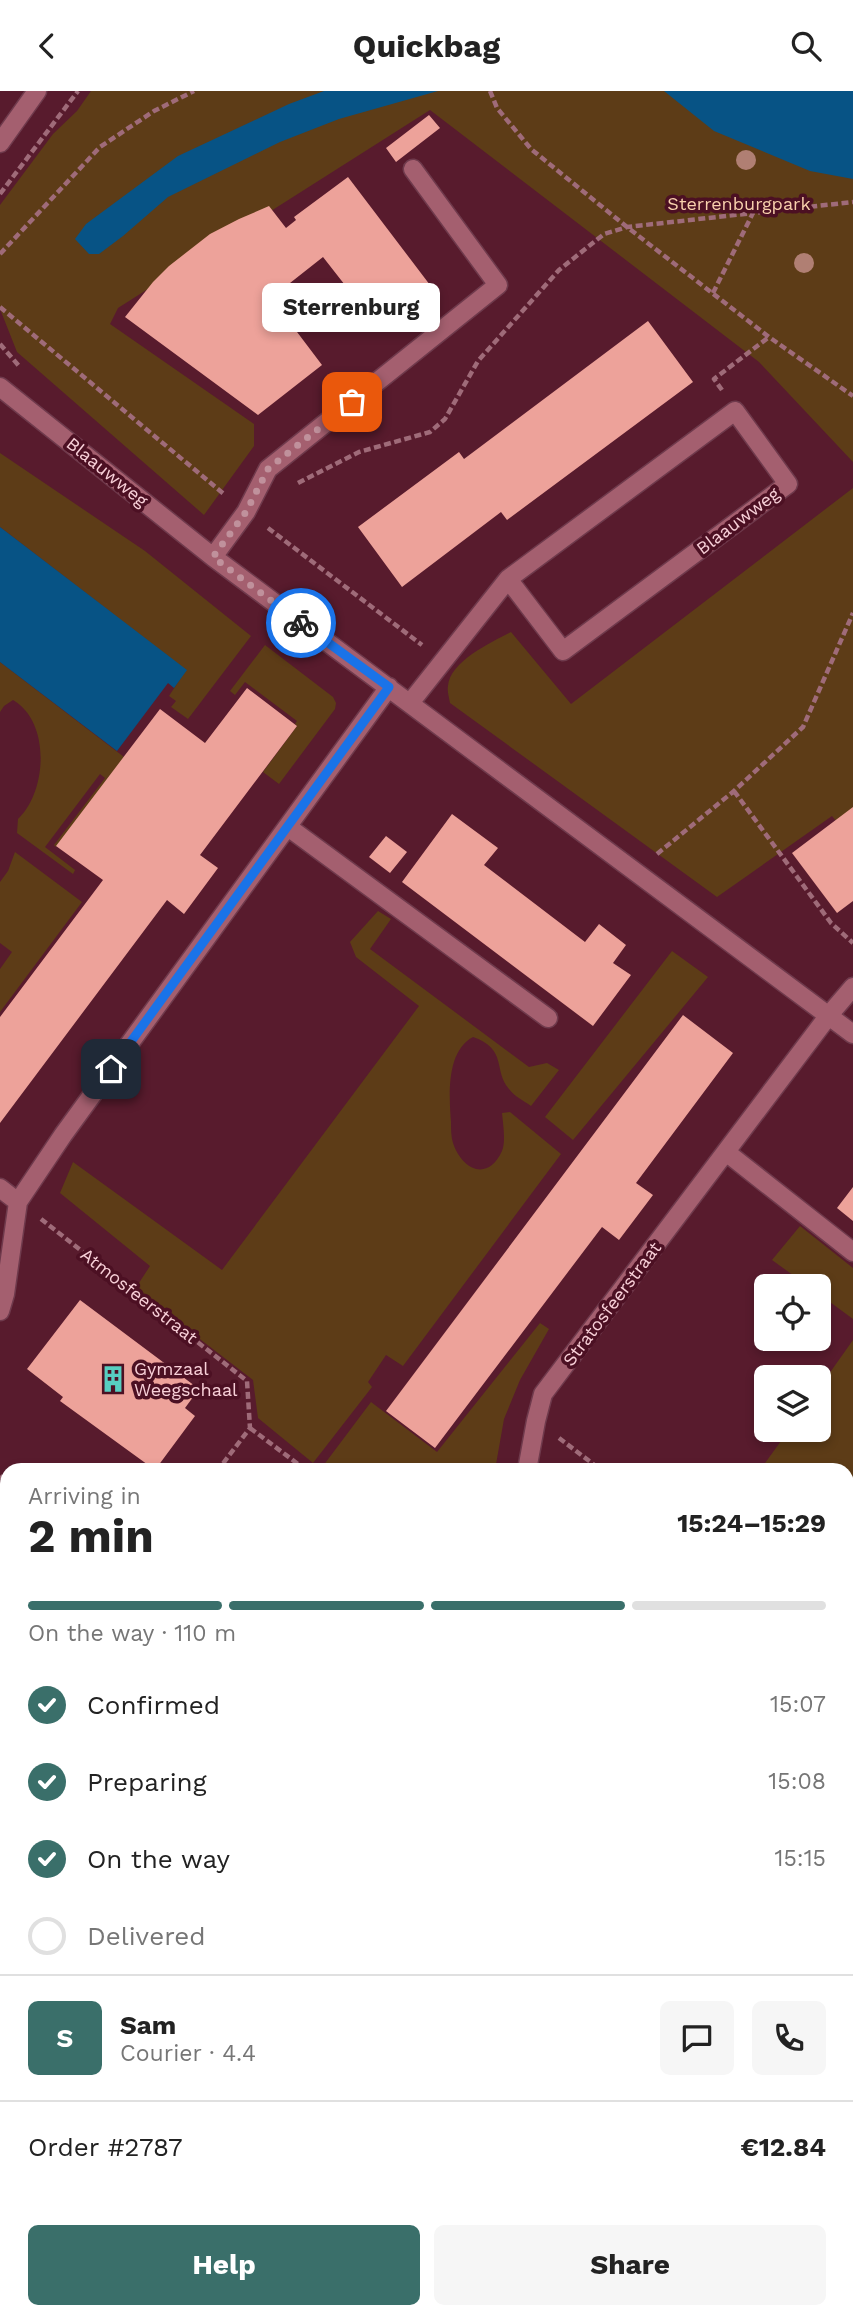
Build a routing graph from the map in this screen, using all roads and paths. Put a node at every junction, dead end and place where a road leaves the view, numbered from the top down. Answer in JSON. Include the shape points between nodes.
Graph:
{"nodes":[{"id":1,"x":37,"y":91,"type":"edge"},
{"id":2,"x":78,"y":91,"type":"edge"},
{"id":3,"x":194,"y":91,"type":"edge"},
{"id":4,"x":490,"y":91,"type":"edge"},
{"id":5,"x":0,"y":143,"type":"edge"},
{"id":6,"x":413,"y":169,"type":"dead end"},
{"id":7,"x":0,"y":194,"type":"edge"},
{"id":8,"x":853,"y":202,"type":"edge"},
{"id":9,"x":753,"y":213,"type":"junction"},
{"id":10,"x":626,"y":227,"type":"junction"},
{"id":11,"x":0,"y":254,"type":"edge"},
{"id":12,"x":713,"y":293,"type":"junction"},
{"id":13,"x":0,"y":307,"type":"edge"},
{"id":14,"x":769,"y":337,"type":"junction"},
{"id":15,"x":0,"y":387,"type":"edge"},
{"id":16,"x":853,"y":396,"type":"edge"},
{"id":17,"x":735,"y":411,"type":"junction"},
{"id":18,"x":293,"y":486,"type":"dead end"},
{"id":19,"x":246,"y":512,"type":"junction"},
{"id":20,"x":213,"y":557,"type":"junction"},
{"id":21,"x":508,"y":579,"type":"junction"},
{"id":22,"x":853,"y":613,"type":"edge"},
{"id":23,"x":443,"y":661,"type":"junction"},
{"id":24,"x":389,"y":687,"type":"junction"},
{"id":25,"x":410,"y":703,"type":"junction"},
{"id":26,"x":734,"y":791,"type":"junction"},
{"id":27,"x":288,"y":827,"type":"junction"},
{"id":28,"x":635,"y":873,"type":"junction"},
{"id":29,"x":853,"y":943,"type":"edge"},
{"id":30,"x":853,"y":987,"type":"edge"},
{"id":31,"x":829,"y":1015,"type":"junction"},
{"id":32,"x":548,"y":1018,"type":"dead end"},
{"id":33,"x":853,"y":1034,"type":"edge"},
{"id":34,"x":726,"y":1152,"type":"junction"},
{"id":35,"x":0,"y":1188,"type":"edge"},
{"id":36,"x":18,"y":1202,"type":"junction"},
{"id":37,"x":853,"y":1252,"type":"edge"},
{"id":38,"x":0,"y":1311,"type":"edge"},
{"id":39,"x":536,"y":1421,"type":"junction"},
{"id":40,"x":250,"y":1428,"type":"junction"},
{"id":41,"x":223,"y":1463,"type":"edge"},
{"id":42,"x":297,"y":1463,"type":"edge"},
{"id":43,"x":528,"y":1463,"type":"edge"},
{"id":44,"x":592,"y":1463,"type":"edge"}],
"edges":[{"from":1,"to":5,"type":"street"},
{"from":2,"to":7,"type":"path"},
{"from":3,"to":11,"type":"path","via":[[100,147]]},
{"from":4,"to":10,"type":"path","via":[[496,109],[531,149]]},
{"from":6,"to":19,"type":"street","via":[[498,285],[268,469]]},
{"from":8,"to":9,"type":"path"},
{"from":9,"to":10,"type":"path"},
{"from":9,"to":12,"type":"path"},
{"from":10,"to":12,"type":"path"},
{"from":10,"to":18,"type":"path","via":[[604,234],[559,270],[478,361],[445,419],[430,432],[359,452]]},
{"from":12,"to":14,"type":"path"},
{"from":13,"to":19,"type":"path"},
{"from":14,"to":16,"type":"path"},
{"from":14,"to":17,"type":"path","via":[[714,379]]},
{"from":15,"to":20,"type":"street","name":"Blaauwweg"},
{"from":17,"to":21,"type":"street"},
{"from":17,"to":21,"type":"street","name":"Blaauwweg","via":[[788,484],[777,493],[563,651]]},
{"from":19,"to":20,"type":"street"},
{"from":19,"to":23,"type":"path"},
{"from":20,"to":24,"type":"street","name":"Blaauwweg"},
{"from":21,"to":23,"type":"street"},
{"from":22,"to":26,"type":"path","via":[[803,727]]},
{"from":23,"to":25,"type":"street"},
{"from":24,"to":25,"type":"street","name":"Blaauwweg"},
{"from":24,"to":27,"type":"street"},
{"from":25,"to":28,"type":"street","name":"Blaauwweg"},
{"from":26,"to":28,"type":"path"},
{"from":26,"to":29,"type":"path","via":[[831,923]]},
{"from":27,"to":32,"type":"street"},
{"from":27,"to":36,"type":"street"},
{"from":28,"to":31,"type":"street","name":"Blaauwweg"},
{"from":30,"to":31,"type":"street"},
{"from":31,"to":33,"type":"street","name":"Blaauwweg"},
{"from":31,"to":34,"type":"street","name":"Stratosfeerstraat"},
{"from":34,"to":37,"type":"street"},
{"from":34,"to":39,"type":"street","name":"Stratosfeerstraat","via":[[543,1394]]},
{"from":35,"to":36,"type":"street"},
{"from":36,"to":38,"type":"street"},
{"from":36,"to":40,"type":"path","name":"Atmosfeerstraat","via":[[247,1381]]},
{"from":39,"to":43,"type":"street","name":"Stratosfeerstraat"},
{"from":39,"to":44,"type":"path"},
{"from":40,"to":41,"type":"path"},
{"from":40,"to":42,"type":"path"}]}
